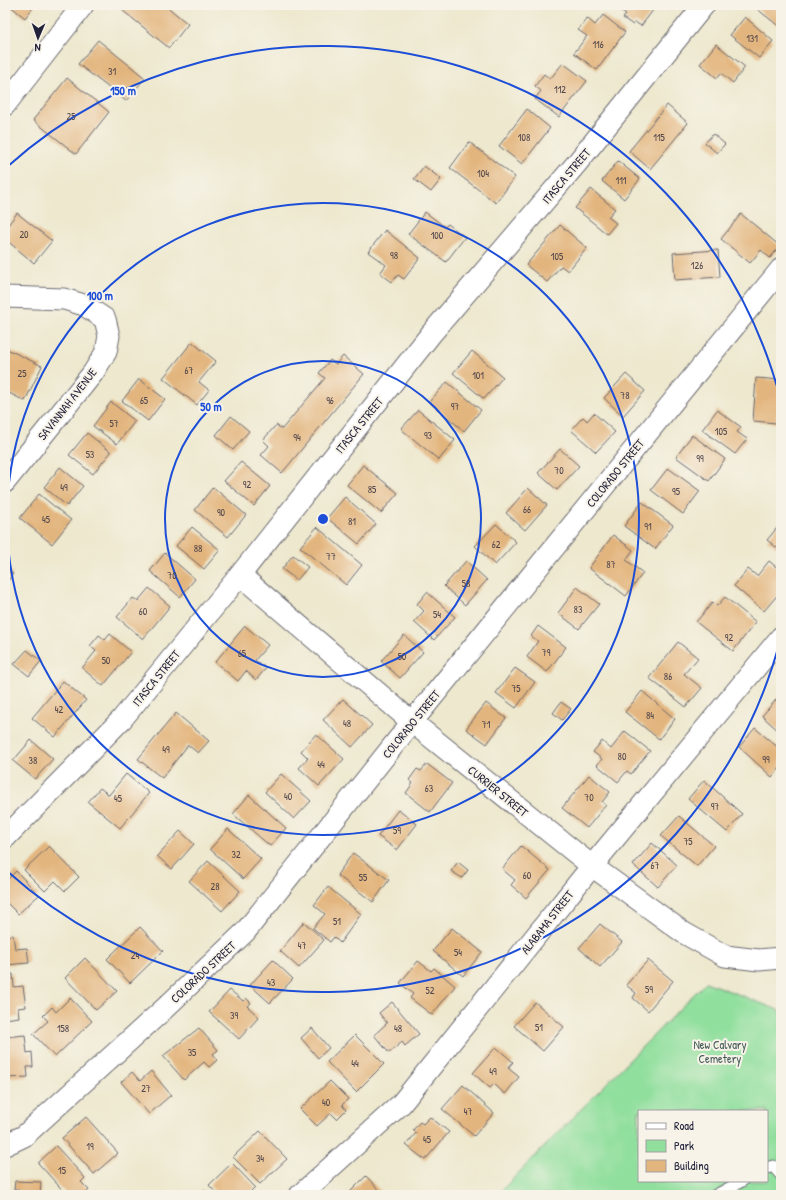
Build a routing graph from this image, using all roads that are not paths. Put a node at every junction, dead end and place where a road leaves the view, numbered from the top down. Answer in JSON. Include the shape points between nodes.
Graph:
{"nodes":[{"id":1,"x":84,"y":5,"type":"edge"},
{"id":2,"x":704,"y":5,"type":"edge"},
{"id":3,"x":5,"y":105,"type":"edge"},
{"id":4,"x":781,"y":269,"type":"edge"},
{"id":5,"x":5,"y":297,"type":"edge"},
{"id":6,"x":5,"y":482,"type":"edge"},
{"id":7,"x":240,"y":575,"type":"junction"},
{"id":8,"x":781,"y":637,"type":"edge"},
{"id":9,"x":412,"y":722,"type":"junction"},
{"id":10,"x":5,"y":838,"type":"edge"},
{"id":11,"x":592,"y":866,"type":"junction"},
{"id":12,"x":781,"y":958,"type":"edge"},
{"id":13,"x":5,"y":1145,"type":"edge"},
{"id":14,"x":770,"y":1167,"type":"edge"},
{"id":15,"x":781,"y":1175,"type":"edge"},
{"id":16,"x":740,"y":1182,"type":"edge"},
{"id":17,"x":300,"y":1195,"type":"edge"},
{"id":18,"x":716,"y":1195,"type":"edge"}],
"edges":[{"from":1,"to":3,"type":"street"},
{"from":2,"to":7,"type":"street","name":"ITASCA STREET","via":[[577,163],[431,334]]},
{"from":4,"to":9,"type":"street","name":"COLORADO STREET"},
{"from":5,"to":6,"type":"street","name":"SAVANNAH AVENUE","via":[[64,299],[84,305],[105,319],[109,336],[106,352],[92,373]]},
{"from":7,"to":9,"type":"street","name":"CURRIER STREET"},
{"from":7,"to":10,"type":"street","name":"ITASCA STREET","via":[[122,719]]},
{"from":8,"to":11,"type":"street","name":"ALABAMA STREET"},
{"from":9,"to":11,"type":"street","name":"CURRIER STREET"},
{"from":9,"to":13,"type":"street","name":"COLORADO STREET","via":[[245,932],[24,1136]]},
{"from":11,"to":12,"type":"street","name":"CURRIER STREET","via":[[684,933],[725,956],[759,960]]},
{"from":11,"to":17,"type":"street","name":"ALABAMA STREET","via":[[402,1104]]},
{"from":14,"to":15,"type":"lane"},
{"from":16,"to":18,"type":"lane"}]}
